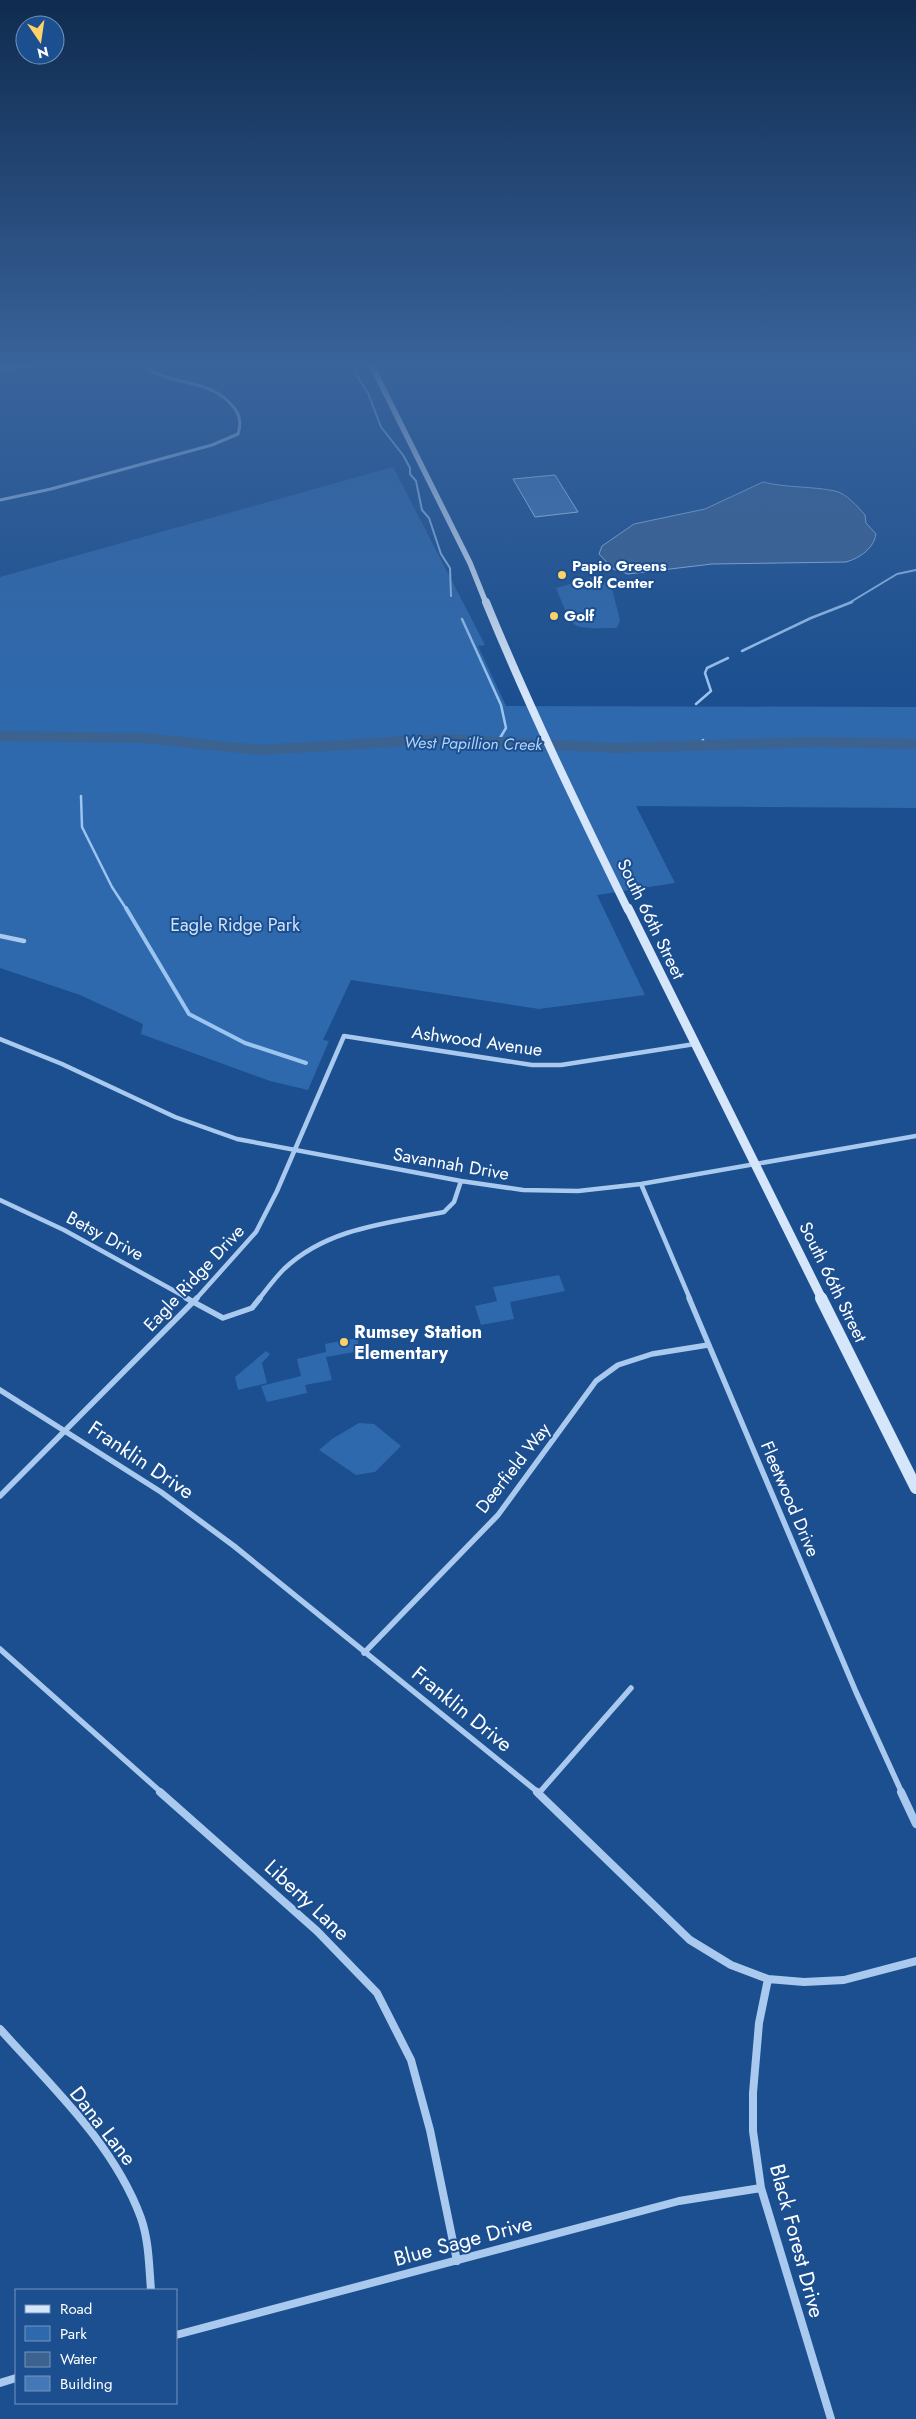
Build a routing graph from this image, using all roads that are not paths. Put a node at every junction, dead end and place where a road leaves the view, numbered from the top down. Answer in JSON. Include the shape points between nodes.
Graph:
{"nodes":[{"id":1,"x":110,"y":473,"type":"edge"},
{"id":2,"x":425,"y":473,"type":"edge"},
{"id":3,"x":0,"y":500,"type":"edge"},
{"id":4,"x":0,"y":936,"type":"edge"},
{"id":5,"x":24,"y":941,"type":"dead end"},
{"id":6,"x":344,"y":1036,"type":"joint"},
{"id":7,"x":0,"y":1039,"type":"edge"},
{"id":8,"x":695,"y":1044,"type":"junction"},
{"id":9,"x":916,"y":1136,"type":"edge"},
{"id":10,"x":294,"y":1150,"type":"junction"},
{"id":11,"x":756,"y":1163,"type":"junction"},
{"id":12,"x":461,"y":1181,"type":"junction"},
{"id":13,"x":641,"y":1184,"type":"junction"},
{"id":14,"x":0,"y":1200,"type":"edge"},
{"id":15,"x":194,"y":1301,"type":"junction"},
{"id":16,"x":708,"y":1345,"type":"junction"},
{"id":17,"x":0,"y":1390,"type":"edge"},
{"id":18,"x":64,"y":1430,"type":"junction"},
{"id":19,"x":916,"y":1488,"type":"edge"},
{"id":20,"x":0,"y":1496,"type":"edge"},
{"id":21,"x":0,"y":1648,"type":"edge"},
{"id":22,"x":364,"y":1653,"type":"junction"},
{"id":23,"x":632,"y":1688,"type":"dead end"},
{"id":24,"x":540,"y":1793,"type":"junction"},
{"id":25,"x":916,"y":1824,"type":"edge"},
{"id":26,"x":916,"y":1961,"type":"edge"},
{"id":27,"x":768,"y":1979,"type":"junction"},
{"id":28,"x":0,"y":2029,"type":"edge"},
{"id":29,"x":761,"y":2188,"type":"junction"},
{"id":30,"x":457,"y":2261,"type":"junction"},
{"id":31,"x":151,"y":2289,"type":"edge"},
{"id":32,"x":178,"y":2334,"type":"edge"},
{"id":33,"x":15,"y":2378,"type":"edge"},
{"id":34,"x":0,"y":2383,"type":"edge"},
{"id":35,"x":831,"y":2419,"type":"edge"}],
"edges":[{"from":1,"to":3,"type":"street"},
{"from":2,"to":8,"type":"street","name":"South 66th Street","via":[[470,563],[537,724]]},
{"from":4,"to":5,"type":"street"},
{"from":6,"to":8,"type":"street","name":"Ashwood Avenue","via":[[532,1065],[561,1066]]},
{"from":6,"to":10,"type":"street","name":"Eagle Ridge Drive"},
{"from":7,"to":10,"type":"street","name":"Savannah Drive","via":[[175,1117],[237,1139]]},
{"from":8,"to":11,"type":"street","name":"South 66th Street"},
{"from":9,"to":11,"type":"street","name":"Savannah Drive"},
{"from":10,"to":12,"type":"street","name":"Savannah Drive"},
{"from":10,"to":15,"type":"street","name":"Eagle Ridge Drive","via":[[256,1232]]},
{"from":11,"to":13,"type":"street","name":"Savannah Drive"},
{"from":11,"to":19,"type":"street","name":"South 66th Street"},
{"from":12,"to":13,"type":"street","name":"Savannah Drive","via":[[522,1190],[578,1191]]},
{"from":12,"to":15,"type":"street","name":"Betsy Drive","via":[[454,1202],[444,1212],[349,1231],[320,1243],[284,1269],[252,1308],[239,1314],[223,1318]]},
{"from":13,"to":16,"type":"street","name":"Fleetwood Drive"},
{"from":14,"to":15,"type":"street","name":"Betsy Drive","via":[[64,1230]]},
{"from":15,"to":18,"type":"street","name":"Eagle Ridge Drive"},
{"from":16,"to":22,"type":"street","name":"Deerfield Way","via":[[652,1354],[618,1365],[596,1382],[498,1515]]},
{"from":16,"to":25,"type":"street","name":"Fleetwood Drive"},
{"from":17,"to":18,"type":"street","name":"Franklin Drive"},
{"from":18,"to":20,"type":"street","name":"Eagle Ridge Drive"},
{"from":18,"to":22,"type":"street","name":"Franklin Drive","via":[[168,1497],[234,1546]]},
{"from":21,"to":30,"type":"street","name":"Liberty Lane","via":[[317,1931],[377,1993],[411,2060],[430,2130]]},
{"from":22,"to":24,"type":"street","name":"Franklin Drive"},
{"from":23,"to":24,"type":"street"},
{"from":24,"to":27,"type":"street","name":"Franklin Drive","via":[[690,1940],[731,1965]]},
{"from":26,"to":27,"type":"street","name":"Franklin Drive","via":[[844,1980],[804,1982]]},
{"from":27,"to":29,"type":"street","name":"Black Forest Drive","via":[[759,2023],[753,2093],[753,2131]]},
{"from":28,"to":31,"type":"street","name":"Dana Lane","via":[[113,2162],[141,2220]]},
{"from":29,"to":30,"type":"street","name":"Blue Sage Drive","via":[[679,2201]]},
{"from":29,"to":35,"type":"street","name":"Black Forest Drive"},
{"from":30,"to":32,"type":"street","name":"Blue Sage Drive"},
{"from":33,"to":34,"type":"street"}]}
